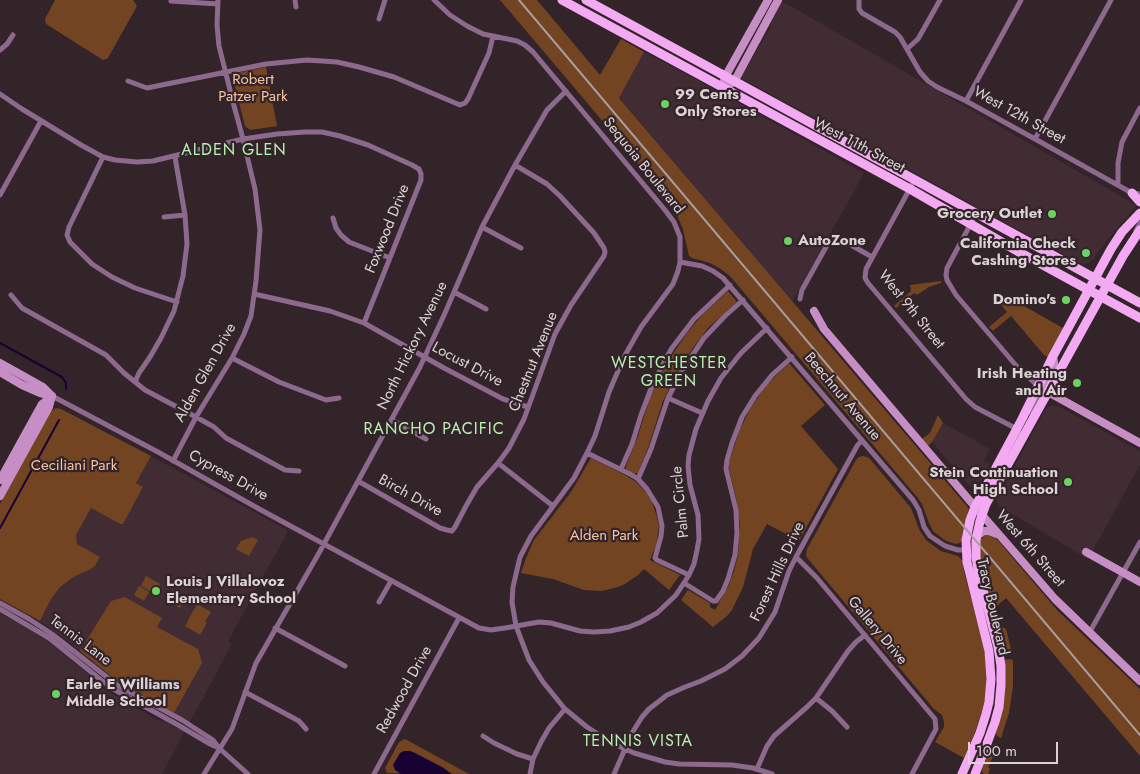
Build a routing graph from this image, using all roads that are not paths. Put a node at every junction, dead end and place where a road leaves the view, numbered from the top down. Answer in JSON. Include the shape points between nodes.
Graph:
{"nodes":[{"id":1,"x":295,"y":0,"type":"edge"},
{"id":2,"x":385,"y":0,"type":"edge"},
{"id":3,"x":434,"y":0,"type":"edge"},
{"id":4,"x":562,"y":0,"type":"edge"},
{"id":5,"x":586,"y":0,"type":"edge"},
{"id":6,"x":768,"y":0,"type":"edge"},
{"id":7,"x":778,"y":0,"type":"edge"},
{"id":8,"x":859,"y":0,"type":"edge"},
{"id":9,"x":940,"y":0,"type":"edge"},
{"id":10,"x":1022,"y":0,"type":"edge"},
{"id":11,"x":1111,"y":0,"type":"edge"},
{"id":12,"x":171,"y":1,"type":"edge"},
{"id":13,"x":218,"y":2,"type":"edge"},
{"id":14,"x":296,"y":7,"type":"dead end"},
{"id":15,"x":379,"y":19,"type":"dead end"},
{"id":16,"x":14,"y":35,"type":"dead end"},
{"id":17,"x":493,"y":36,"type":"junction"},
{"id":18,"x":907,"y":49,"type":"junction"},
{"id":19,"x":0,"y":50,"type":"edge"},
{"id":20,"x":225,"y":73,"type":"junction"},
{"id":21,"x":725,"y":77,"type":"junction"},
{"id":22,"x":128,"y":81,"type":"dead end"},
{"id":23,"x":734,"y":82,"type":"junction"},
{"id":24,"x":723,"y":88,"type":"junction"},
{"id":25,"x":566,"y":91,"type":"junction"},
{"id":26,"x":0,"y":94,"type":"edge"},
{"id":27,"x":966,"y":101,"type":"junction"},
{"id":28,"x":1140,"y":108,"type":"edge"},
{"id":29,"x":42,"y":121,"type":"junction"},
{"id":30,"x":1035,"y":138,"type":"junction"},
{"id":31,"x":244,"y":140,"type":"junction"},
{"id":32,"x":103,"y":157,"type":"junction"},
{"id":33,"x":174,"y":157,"type":"junction"},
{"id":34,"x":515,"y":165,"type":"junction"},
{"id":35,"x":0,"y":181,"type":"edge"},
{"id":36,"x":6,"y":184,"type":"junction"},
{"id":37,"x":912,"y":185,"type":"junction"},
{"id":38,"x":1118,"y":185,"type":"junction"},
{"id":39,"x":1136,"y":194,"type":"edge"},
{"id":40,"x":0,"y":195,"type":"edge"},
{"id":41,"x":1140,"y":202,"type":"edge"},
{"id":42,"x":976,"y":214,"type":"junction"},
{"id":43,"x":1140,"y":215,"type":"edge"},
{"id":44,"x":185,"y":216,"type":"junction"},
{"id":45,"x":164,"y":217,"type":"dead end"},
{"id":46,"x":333,"y":218,"type":"dead end"},
{"id":47,"x":971,"y":224,"type":"junction"},
{"id":48,"x":482,"y":227,"type":"junction"},
{"id":49,"x":1140,"y":230,"type":"edge"},
{"id":50,"x":1133,"y":239,"type":"junction"},
{"id":51,"x":521,"y":248,"type":"dead end"},
{"id":52,"x":872,"y":257,"type":"junction"},
{"id":53,"x":390,"y":258,"type":"junction"},
{"id":54,"x":680,"y":262,"type":"junction"},
{"id":55,"x":1095,"y":278,"type":"junction"},
{"id":56,"x":730,"y":285,"type":"junction"},
{"id":57,"x":1106,"y":285,"type":"junction"},
{"id":58,"x":1088,"y":290,"type":"junction"},
{"id":59,"x":454,"y":292,"type":"junction"},
{"id":60,"x":254,"y":294,"type":"junction"},
{"id":61,"x":11,"y":295,"type":"dead end"},
{"id":62,"x":1100,"y":297,"type":"junction"},
{"id":63,"x":800,"y":299,"type":"dead end"},
{"id":64,"x":743,"y":300,"type":"junction"},
{"id":65,"x":177,"y":302,"type":"junction"},
{"id":66,"x":1140,"y":303,"type":"edge"},
{"id":67,"x":486,"y":310,"type":"dead end"},
{"id":68,"x":814,"y":311,"type":"dead end"},
{"id":69,"x":1140,"y":318,"type":"edge"},
{"id":70,"x":364,"y":323,"type":"junction"},
{"id":71,"x":767,"y":328,"type":"junction"},
{"id":72,"x":1053,"y":356,"type":"junction"},
{"id":73,"x":424,"y":357,"type":"junction"},
{"id":74,"x":792,"y":357,"type":"junction"},
{"id":75,"x":232,"y":358,"type":"junction"},
{"id":76,"x":0,"y":363,"type":"edge"},
{"id":77,"x":0,"y":372,"type":"edge"},
{"id":78,"x":135,"y":382,"type":"junction"},
{"id":79,"x":1038,"y":386,"type":"junction"},
{"id":80,"x":1048,"y":392,"type":"junction"},
{"id":81,"x":52,"y":396,"type":"junction"},
{"id":82,"x":339,"y":398,"type":"dead end"},
{"id":83,"x":668,"y":398,"type":"junction"},
{"id":84,"x":528,"y":407,"type":"junction"},
{"id":85,"x":702,"y":413,"type":"junction"},
{"id":86,"x":196,"y":417,"type":"junction"},
{"id":87,"x":392,"y":420,"type":"junction"},
{"id":88,"x":1032,"y":420,"type":"junction"},
{"id":89,"x":1017,"y":429,"type":"junction"},
{"id":90,"x":426,"y":439,"type":"dead end"},
{"id":91,"x":862,"y":440,"type":"junction"},
{"id":92,"x":1140,"y":443,"type":"edge"},
{"id":93,"x":587,"y":453,"type":"junction"},
{"id":94,"x":173,"y":461,"type":"junction"},
{"id":95,"x":498,"y":463,"type":"junction"},
{"id":96,"x":1008,"y":465,"type":"junction"},
{"id":97,"x":621,"y":470,"type":"junction"},
{"id":98,"x":299,"y":471,"type":"dead end"},
{"id":99,"x":638,"y":479,"type":"junction"},
{"id":100,"x":0,"y":480,"type":"edge"},
{"id":101,"x":358,"y":481,"type":"junction"},
{"id":102,"x":0,"y":496,"type":"edge"},
{"id":103,"x":553,"y":506,"type":"junction"},
{"id":104,"x":975,"y":507,"type":"junction"},
{"id":105,"x":982,"y":514,"type":"junction"},
{"id":106,"x":452,"y":530,"type":"joint"},
{"id":107,"x":976,"y":536,"type":"junction"},
{"id":108,"x":1001,"y":536,"type":"junction"},
{"id":109,"x":1140,"y":542,"type":"edge"},
{"id":110,"x":323,"y":544,"type":"junction"},
{"id":111,"x":965,"y":550,"type":"junction"},
{"id":112,"x":976,"y":550,"type":"junction"},
{"id":113,"x":1086,"y":552,"type":"dead end"},
{"id":114,"x":796,"y":557,"type":"junction"},
{"id":115,"x":1123,"y":573,"type":"junction"},
{"id":116,"x":688,"y":575,"type":"junction"},
{"id":117,"x":391,"y":581,"type":"junction"},
{"id":118,"x":1140,"y":582,"type":"edge"},
{"id":119,"x":684,"y":583,"type":"junction"},
{"id":120,"x":379,"y":602,"type":"dead end"},
{"id":121,"x":0,"y":604,"type":"edge"},
{"id":122,"x":0,"y":609,"type":"edge"},
{"id":123,"x":459,"y":618,"type":"junction"},
{"id":124,"x":516,"y":626,"type":"junction"},
{"id":125,"x":275,"y":628,"type":"junction"},
{"id":126,"x":1089,"y":632,"type":"junction"},
{"id":127,"x":865,"y":635,"type":"junction"},
{"id":128,"x":345,"y":666,"type":"dead end"},
{"id":129,"x":1140,"y":681,"type":"edge"},
{"id":130,"x":245,"y":692,"type":"junction"},
{"id":131,"x":816,"y":698,"type":"junction"},
{"id":132,"x":565,"y":709,"type":"junction"},
{"id":133,"x":847,"y":727,"type":"dead end"},
{"id":134,"x":306,"y":729,"type":"dead end"},
{"id":135,"x":483,"y":736,"type":"dead end"},
{"id":136,"x":219,"y":748,"type":"junction"},
{"id":137,"x":625,"y":749,"type":"junction"},
{"id":138,"x":533,"y":759,"type":"junction"},
{"id":139,"x":758,"y":769,"type":"junction"},
{"id":140,"x":204,"y":774,"type":"edge"},
{"id":141,"x":248,"y":774,"type":"edge"},
{"id":142,"x":374,"y":774,"type":"edge"},
{"id":143,"x":530,"y":774,"type":"edge"},
{"id":144,"x":614,"y":774,"type":"edge"},
{"id":145,"x":772,"y":774,"type":"edge"},
{"id":146,"x":912,"y":774,"type":"edge"},
{"id":147,"x":962,"y":774,"type":"edge"},
{"id":148,"x":974,"y":774,"type":"edge"}],
"edges":[{"from":1,"to":14,"type":"street"},
{"from":2,"to":15,"type":"street"},
{"from":3,"to":17,"type":"street","name":"Sequoia Boulevard","via":[[467,26]]},
{"from":4,"to":24,"type":"main road","name":"West 11th Street"},
{"from":5,"to":21,"type":"main road","name":"West 11th Street"},
{"from":6,"to":21,"type":"street"},
{"from":7,"to":23,"type":"street"},
{"from":8,"to":18,"type":"street","name":"West 12th Street","via":[[862,13],[895,32]]},
{"from":9,"to":18,"type":"street","via":[[918,39]]},
{"from":10,"to":27,"type":"street"},
{"from":11,"to":30,"type":"street"},
{"from":12,"to":13,"type":"street"},
{"from":13,"to":20,"type":"street","name":"Alden Glen Drive","via":[[219,46]]},
{"from":16,"to":19,"type":"street"},
{"from":17,"to":20,"type":"street","via":[[489,53],[468,99],[460,105],[394,77],[337,62],[289,61]]},
{"from":17,"to":25,"type":"street","name":"Sequoia Boulevard","via":[[525,45]]},
{"from":18,"to":27,"type":"street","name":"West 12th Street","via":[[928,81]]},
{"from":20,"to":22,"type":"street","via":[[147,88]]},
{"from":20,"to":31,"type":"street","name":"Alden Glen Drive"},
{"from":21,"to":23,"type":"main road","name":"West 11th Street"},
{"from":21,"to":24,"type":"street"},
{"from":23,"to":24,"type":"street"},
{"from":23,"to":37,"type":"main road","name":"West 11th Street"},
{"from":24,"to":37,"type":"main road","name":"West 11th Street"},
{"from":25,"to":34,"type":"street","name":"North Hickory Avenue","via":[[547,110]]},
{"from":25,"to":54,"type":"street","name":"Sequoia Boulevard","via":[[674,222],[680,237]]},
{"from":26,"to":29,"type":"street","name":"Foxwood Drive"},
{"from":27,"to":30,"type":"street","name":"West 12th Street"},
{"from":28,"to":38,"type":"street","via":[[1122,142]]},
{"from":29,"to":32,"type":"street","name":"Foxwood Drive"},
{"from":29,"to":36,"type":"street"},
{"from":30,"to":38,"type":"street","name":"West 12th Street"},
{"from":31,"to":33,"type":"street","name":"Foxwood Drive"},
{"from":31,"to":53,"type":"street","name":"Foxwood Drive","via":[[277,134],[322,132],[368,145],[419,169],[421,180]]},
{"from":31,"to":60,"type":"street","name":"Alden Glen Drive","via":[[260,230]]},
{"from":32,"to":33,"type":"street","name":"Foxwood Drive","via":[[138,162]]},
{"from":32,"to":65,"type":"street","via":[[69,227],[67,235],[70,242],[92,264],[112,277]]},
{"from":33,"to":44,"type":"street"},
{"from":34,"to":48,"type":"street","name":"North Hickory Avenue"},
{"from":34,"to":84,"type":"street","name":"Chestnut Avenue","via":[[547,184],[560,196],[594,233],[605,252],[555,334]]},
{"from":35,"to":36,"type":"street"},
{"from":36,"to":40,"type":"street"},
{"from":37,"to":42,"type":"main road","name":"West 11th Street"},
{"from":37,"to":47,"type":"main road","name":"West 11th Street"},
{"from":37,"to":52,"type":"street","name":"West 9th Street"},
{"from":38,"to":39,"type":"street","name":"West 12th Street"},
{"from":39,"to":41,"type":"main road"},
{"from":42,"to":47,"type":"street"},
{"from":42,"to":55,"type":"main road","name":"West 11th Street"},
{"from":43,"to":50,"type":"street"},
{"from":43,"to":55,"type":"main road","name":"Tracy Boulevard","via":[[1118,237]]},
{"from":44,"to":45,"type":"street"},
{"from":44,"to":65,"type":"street","via":[[187,244]]},
{"from":46,"to":53,"type":"street","via":[[336,228],[349,242]]},
{"from":47,"to":58,"type":"main road","name":"West 11th Street"},
{"from":47,"to":79,"type":"street","via":[[947,268],[947,280],[1019,369]]},
{"from":48,"to":51,"type":"street"},
{"from":48,"to":59,"type":"street","name":"North Hickory Avenue"},
{"from":49,"to":50,"type":"main road","name":"Tracy Boulevard"},
{"from":50,"to":57,"type":"main road","name":"Tracy Boulevard"},
{"from":52,"to":63,"type":"street","via":[[832,238]]},
{"from":52,"to":89,"type":"street","name":"West 9th Street","via":[[865,273],[868,283],[966,399]]},
{"from":53,"to":70,"type":"street","name":"Foxwood Drive"},
{"from":54,"to":56,"type":"street","name":"Beechnut Avenue","via":[[714,271]]},
{"from":54,"to":93,"type":"street","name":"Sequoia Boulevard","via":[[673,284],[641,327],[624,357]]},
{"from":55,"to":57,"type":"main road","name":"West 11th Street"},
{"from":55,"to":58,"type":"main road","name":"Tracy Boulevard"},
{"from":56,"to":64,"type":"street","name":"Beechnut Avenue"},
{"from":56,"to":97,"type":"street","via":[[694,319],[665,360],[645,402]]},
{"from":57,"to":62,"type":"main road","name":"Tracy Boulevard"},
{"from":57,"to":66,"type":"main road","name":"West 11th Street"},
{"from":58,"to":62,"type":"main road","name":"West 11th Street"},
{"from":58,"to":72,"type":"main road","name":"Tracy Boulevard"},
{"from":59,"to":67,"type":"street"},
{"from":59,"to":73,"type":"street","name":"North Hickory Avenue"},
{"from":60,"to":70,"type":"street","name":"Locust Drive","via":[[330,311]]},
{"from":60,"to":75,"type":"street","name":"Alden Glen Drive","via":[[251,316]]},
{"from":61,"to":78,"type":"street","via":[[22,308],[106,355]]},
{"from":62,"to":69,"type":"main road","name":"West 11th Street"},
{"from":62,"to":80,"type":"main road","name":"Tracy Boulevard"},
{"from":64,"to":71,"type":"street","name":"Beechnut Avenue"},
{"from":64,"to":83,"type":"street","via":[[699,345]]},
{"from":65,"to":78,"type":"street","via":[[161,338]]},
{"from":68,"to":104,"type":"street","name":"West 6th Street","via":[[824,328]]},
{"from":70,"to":73,"type":"street","name":"Locust Drive"},
{"from":71,"to":74,"type":"street","name":"Beechnut Avenue"},
{"from":71,"to":85,"type":"street","name":"Palm Circle","via":[[731,365]]},
{"from":72,"to":79,"type":"main road","name":"Tracy Boulevard"},
{"from":72,"to":80,"type":"street","via":[[1054,367],[1046,386]]},
{"from":73,"to":84,"type":"street","name":"Locust Drive","via":[[504,399]]},
{"from":73,"to":87,"type":"street","name":"North Hickory Avenue"},
{"from":74,"to":91,"type":"street","name":"Beechnut Avenue"},
{"from":74,"to":119,"type":"street","via":[[755,396],[742,417],[729,452],[726,469],[736,510],[737,533],[735,555],[723,591],[713,601]]},
{"from":75,"to":82,"type":"street","via":[[279,382],[326,400]]},
{"from":75,"to":86,"type":"street","name":"Alden Glen Drive"},
{"from":76,"to":81,"type":"street","name":"Cypress Drive","via":[[43,387]]},
{"from":77,"to":81,"type":"street","name":"Cypress Drive","via":[[22,385]]},
{"from":78,"to":86,"type":"street"},
{"from":79,"to":88,"type":"street","via":[[1040,393]]},
{"from":79,"to":89,"type":"main road","name":"Tracy Boulevard"},
{"from":80,"to":88,"type":"main road","name":"Tracy Boulevard"},
{"from":80,"to":92,"type":"street"},
{"from":81,"to":94,"type":"street","name":"Cypress Drive"},
{"from":81,"to":100,"type":"street","via":[[42,404]]},
{"from":81,"to":102,"type":"street"},
{"from":83,"to":85,"type":"street"},
{"from":83,"to":99,"type":"street"},
{"from":84,"to":95,"type":"street","name":"Chestnut Avenue","via":[[509,448]]},
{"from":85,"to":116,"type":"street","name":"Palm Circle","via":[[688,466],[698,515],[699,539],[694,564]]},
{"from":86,"to":94,"type":"street","name":"Alden Glen Drive"},
{"from":86,"to":98,"type":"street","via":[[226,438],[285,470]]},
{"from":87,"to":90,"type":"street"},
{"from":87,"to":101,"type":"street","name":"North Hickory Avenue"},
{"from":88,"to":96,"type":"main road","name":"Tracy Boulevard"},
{"from":89,"to":96,"type":"street","via":[[1019,434],[1009,454]]},
{"from":89,"to":104,"type":"main road","name":"Tracy Boulevard"},
{"from":91,"to":111,"type":"street","name":"Beechnut Avenue","via":[[913,500],[930,536],[945,546]]},
{"from":91,"to":114,"type":"street","name":"Forest Hills Drive"},
{"from":93,"to":97,"type":"street"},
{"from":93,"to":103,"type":"street","name":"Sequoia Boulevard","via":[[574,478]]},
{"from":94,"to":110,"type":"street","name":"Cypress Drive"},
{"from":95,"to":103,"type":"street"},
{"from":95,"to":106,"type":"street","name":"Chestnut Avenue","via":[[477,487]]},
{"from":96,"to":105,"type":"main road","name":"Tracy Boulevard"},
{"from":97,"to":99,"type":"street"},
{"from":99,"to":116,"type":"street","name":"Palm Circle","via":[[654,499],[660,516],[661,536],[655,558]]},
{"from":101,"to":106,"type":"street","name":"Birch Drive","via":[[440,528]]},
{"from":101,"to":110,"type":"street","name":"North Hickory Avenue"},
{"from":103,"to":124,"type":"street","name":"Sequoia Boulevard","via":[[520,557],[512,602]]},
{"from":104,"to":105,"type":"street","name":"West 6th Street"},
{"from":104,"to":111,"type":"main road","name":"Tracy Boulevard","via":[[967,530]]},
{"from":105,"to":107,"type":"main road","name":"Tracy Boulevard"},
{"from":105,"to":108,"type":"street","name":"West 6th Street"},
{"from":107,"to":108,"type":"street","via":[[984,531]]},
{"from":107,"to":112,"type":"main road","name":"Tracy Boulevard"},
{"from":108,"to":126,"type":"street","name":"West 6th Street","via":[[1055,599]]},
{"from":109,"to":115,"type":"street"},
{"from":110,"to":117,"type":"street","name":"Cypress Drive"},
{"from":110,"to":125,"type":"street","name":"North Hickory Avenue"},
{"from":111,"to":112,"type":"street","name":"Beechnut Avenue"},
{"from":111,"to":147,"type":"main road","name":"Tracy Boulevard","via":[[989,652],[991,679],[986,714]]},
{"from":112,"to":148,"type":"main road","name":"Tracy Boulevard","via":[[979,575],[998,647],[1001,685],[997,715]]},
{"from":113,"to":115,"type":"street"},
{"from":114,"to":127,"type":"street","name":"Gallery Drive"},
{"from":114,"to":137,"type":"street","name":"Forest Hills Drive","via":[[775,612],[754,645],[725,669],[658,701],[636,724]]},
{"from":115,"to":118,"type":"street"},
{"from":115,"to":126,"type":"street"},
{"from":116,"to":119,"type":"street","name":"Palm Circle"},
{"from":117,"to":120,"type":"street"},
{"from":117,"to":123,"type":"street","name":"Cypress Drive"},
{"from":119,"to":124,"type":"street","name":"Palm Circle","via":[[657,613],[629,628],[594,632],[539,622]]},
{"from":121,"to":136,"type":"street","name":"Tennis Lane","via":[[52,634],[117,684],[182,720],[213,740]]},
{"from":122,"to":136,"type":"street","name":"Tennis Lane","via":[[49,638],[115,690]]},
{"from":123,"to":124,"type":"street","name":"Cypress Drive","via":[[478,628],[491,630]]},
{"from":123,"to":142,"type":"street","name":"Redwood Drive"},
{"from":124,"to":132,"type":"street","name":"Sequoia Boulevard","via":[[529,660]]},
{"from":125,"to":128,"type":"street"},
{"from":125,"to":130,"type":"street","name":"North Hickory Avenue"},
{"from":126,"to":129,"type":"street","name":"West 6th Street"},
{"from":127,"to":131,"type":"street","via":[[848,651]]},
{"from":127,"to":146,"type":"street","name":"Gallery Drive","via":[[936,723],[936,729]]},
{"from":130,"to":134,"type":"street","via":[[299,720]]},
{"from":130,"to":136,"type":"street","name":"North Hickory Avenue","via":[[232,729]]},
{"from":131,"to":133,"type":"street"},
{"from":131,"to":139,"type":"street","via":[[774,736]]},
{"from":132,"to":137,"type":"street","name":"Sequoia Boulevard","via":[[587,727]]},
{"from":132,"to":138,"type":"street","via":[[549,728]]},
{"from":135,"to":138,"type":"street"},
{"from":136,"to":140,"type":"street","name":"North Hickory Avenue"},
{"from":136,"to":141,"type":"street","name":"Tennis Lane"},
{"from":137,"to":139,"type":"street","name":"Sequoia Boulevard","via":[[664,762]]},
{"from":137,"to":144,"type":"street","name":"Forest Hills Drive"},
{"from":138,"to":143,"type":"street"},
{"from":139,"to":145,"type":"street","name":"Sequoia Boulevard"}]}
